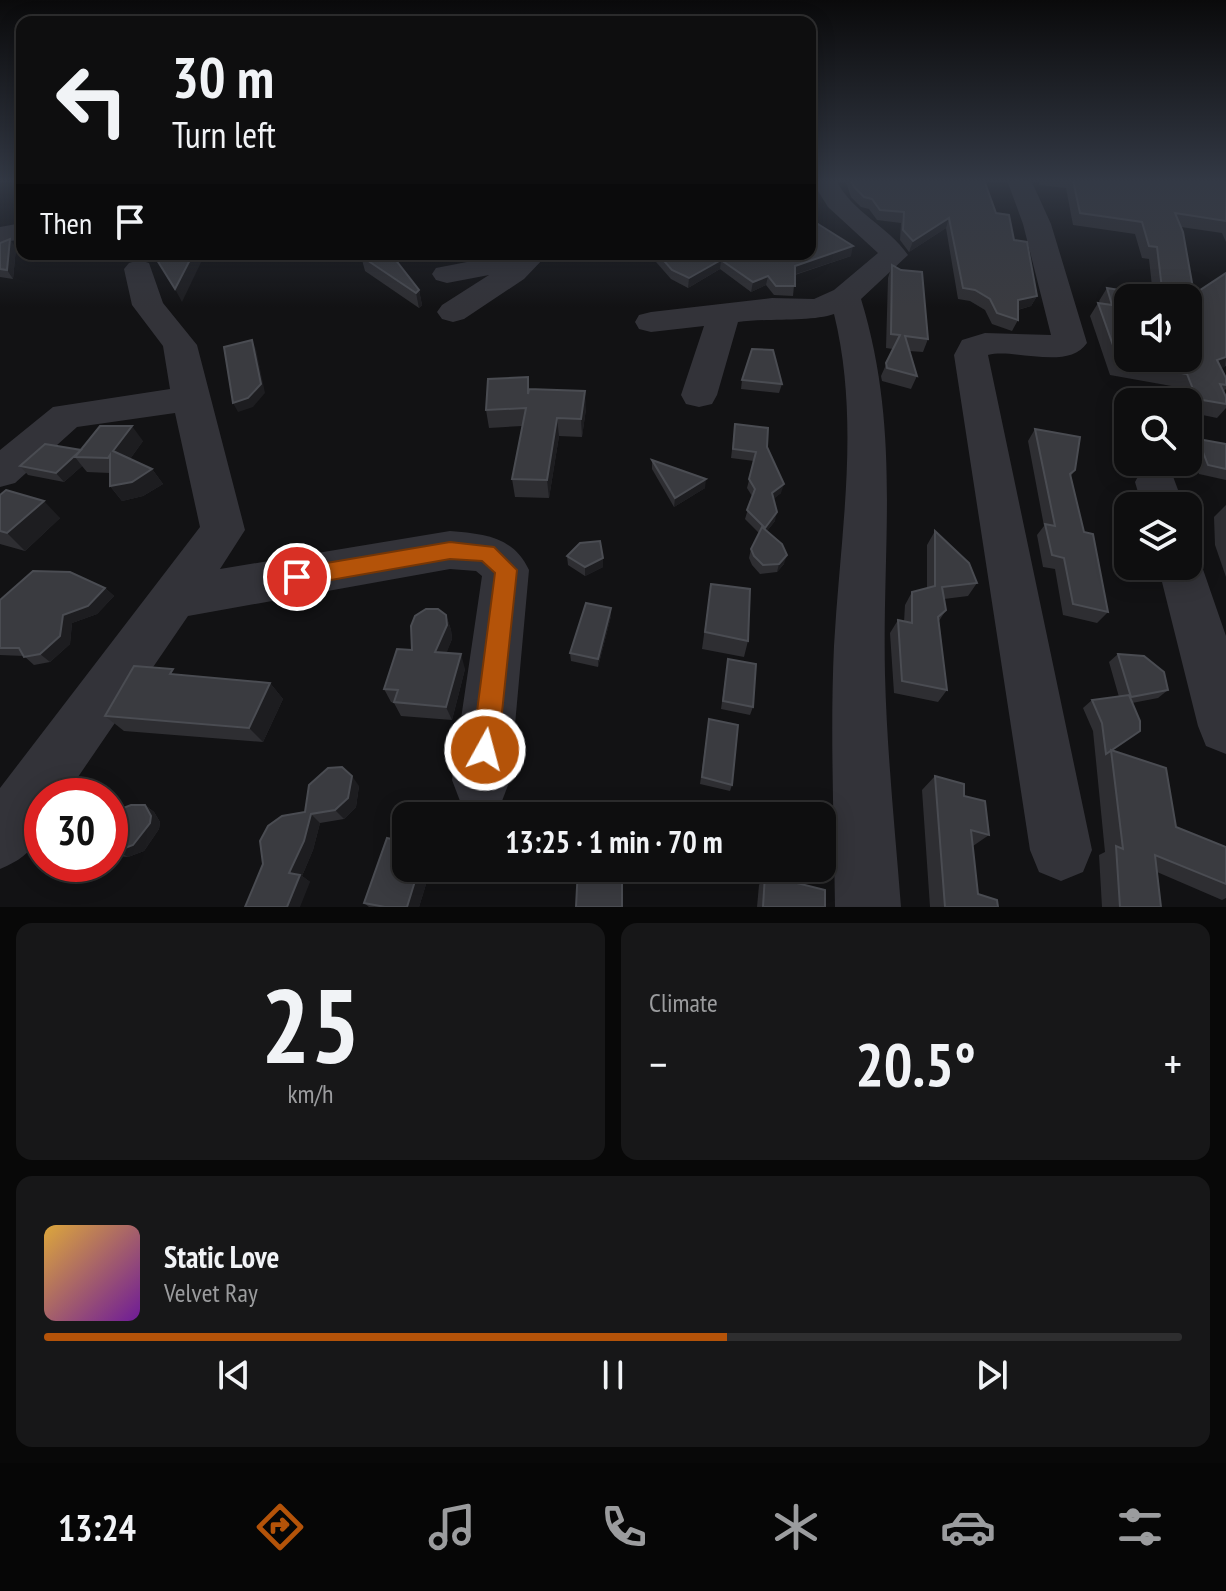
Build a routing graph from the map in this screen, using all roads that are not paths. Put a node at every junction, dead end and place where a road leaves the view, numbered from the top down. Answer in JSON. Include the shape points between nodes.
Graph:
{"nodes":[{"id":1,"x":862,"y":222,"type":"edge"},
{"id":2,"x":1036,"y":222,"type":"edge"},
{"id":3,"x":521,"y":260,"type":"edge"},
{"id":4,"x":529,"y":260,"type":"edge"},
{"id":5,"x":139,"y":269,"type":"dead end"},
{"id":6,"x":447,"y":274,"type":"dead end"},
{"id":7,"x":845,"y":297,"type":"junction"},
{"id":8,"x":453,"y":312,"type":"dead end"},
{"id":9,"x":724,"y":313,"type":"junction"},
{"id":10,"x":651,"y":322,"type":"dead end"},
{"id":11,"x":699,"y":395,"type":"dead end"},
{"id":12,"x":190,"y":398,"type":"junction"},
{"id":13,"x":0,"y":472,"type":"edge"},
{"id":14,"x":1185,"y":580,"type":"edge"},
{"id":15,"x":174,"y":598,"type":"junction"},
{"id":16,"x":1226,"y":726,"type":"edge"},
{"id":17,"x":481,"y":780,"type":"dead end"},
{"id":18,"x":0,"y":838,"type":"edge"},
{"id":19,"x":1061,"y":850,"type":"dead end"},
{"id":20,"x":868,"y":907,"type":"edge"}],
"edges":[{"from":1,"to":7,"type":"street","via":[[886,241],[894,255]]},
{"from":2,"to":19,"type":"street","via":[[1070,343],[985,343],[974,347],[971,355]]},
{"from":3,"to":6,"type":"street"},
{"from":4,"to":8,"type":"street"},
{"from":5,"to":12,"type":"street","via":[[148,305],[180,345]]},
{"from":7,"to":9,"type":"street","via":[[819,309]]},
{"from":7,"to":20,"type":"street","via":[[868,414],[859,676]]},
{"from":9,"to":10,"type":"street"},
{"from":9,"to":11,"type":"street"},
{"from":12,"to":13,"type":"street","via":[[66,416]]},
{"from":12,"to":15,"type":"street","via":[[223,530]]},
{"from":14,"to":16,"type":"street"},
{"from":15,"to":17,"type":"street","via":[[450,550],[487,553],[506,570]]},
{"from":15,"to":18,"type":"street"}]}
